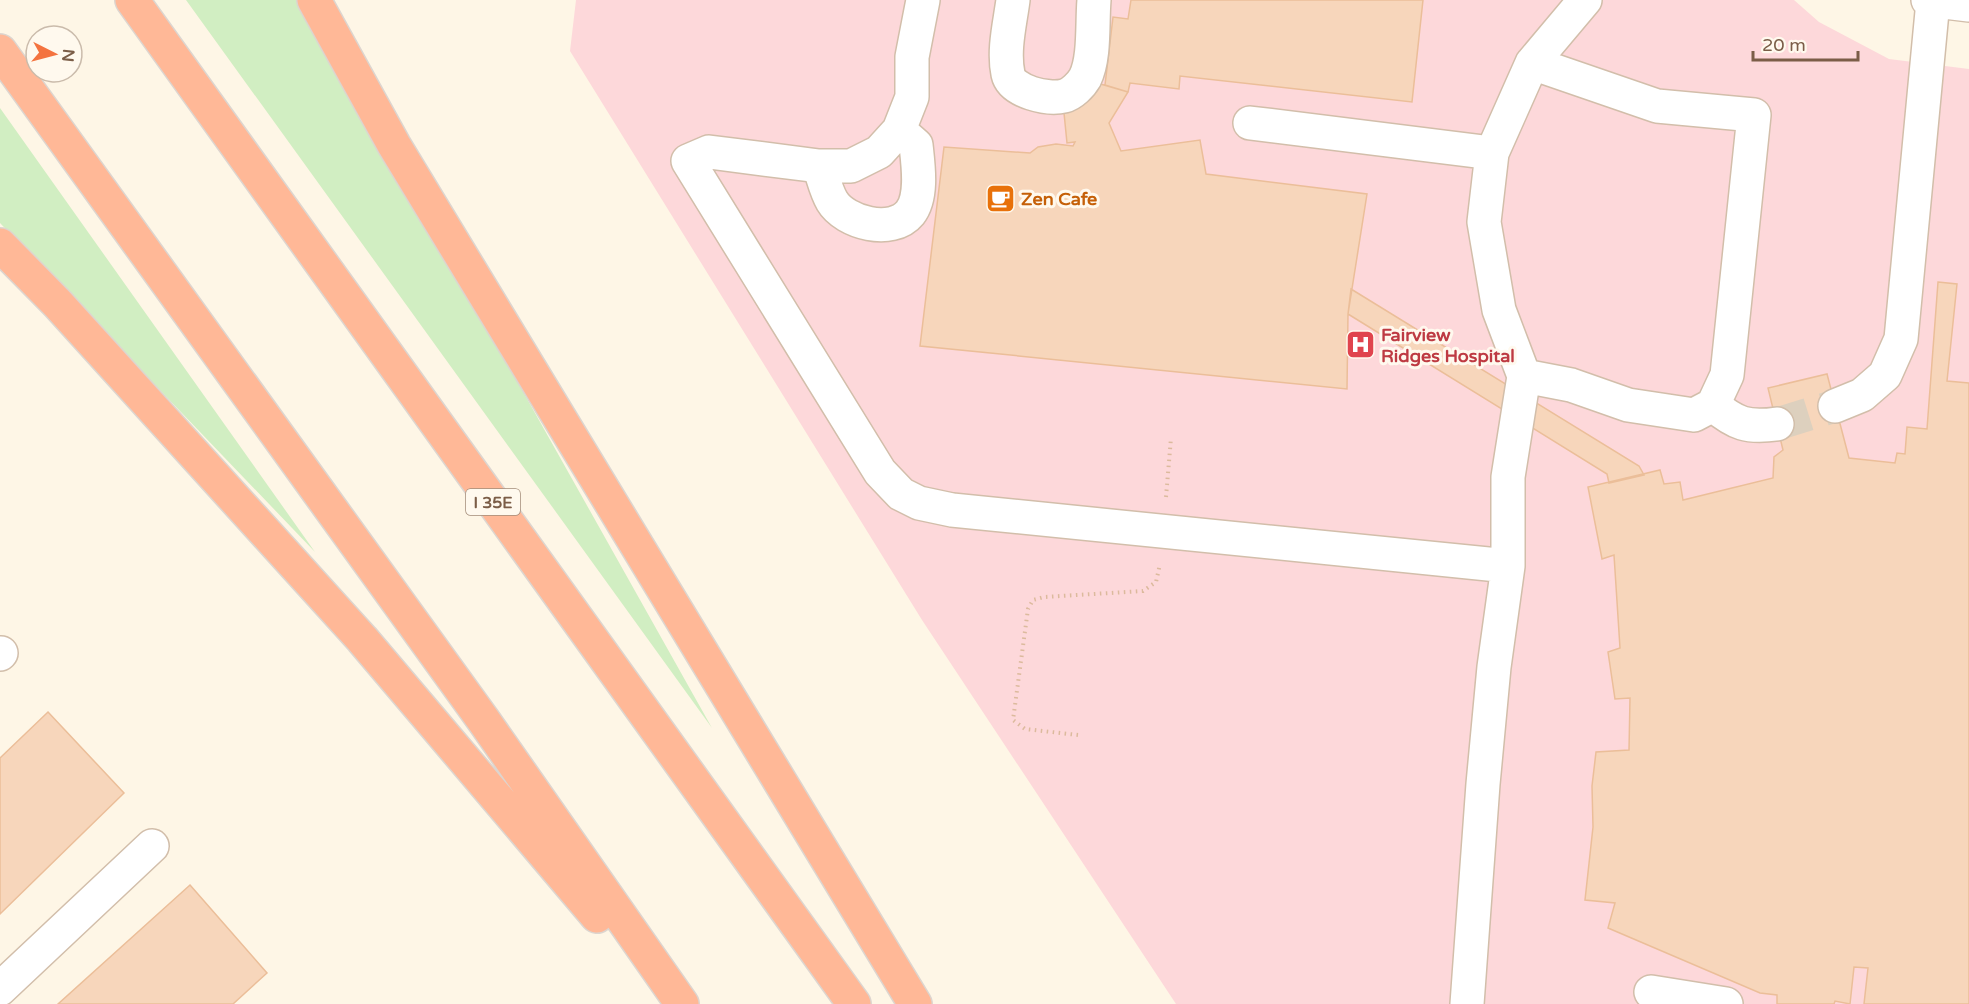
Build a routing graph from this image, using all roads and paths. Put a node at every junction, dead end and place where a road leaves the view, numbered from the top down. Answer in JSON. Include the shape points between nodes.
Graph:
{"nodes":[{"id":1,"x":132,"y":0,"type":"edge"},
{"id":2,"x":315,"y":0,"type":"edge"},
{"id":3,"x":923,"y":0,"type":"edge"},
{"id":4,"x":1013,"y":0,"type":"edge"},
{"id":5,"x":1094,"y":0,"type":"edge"},
{"id":6,"x":1586,"y":0,"type":"edge"},
{"id":7,"x":1931,"y":1,"type":"edge"},
{"id":8,"x":1969,"y":5,"type":"edge"},
{"id":9,"x":0,"y":51,"type":"edge"},
{"id":10,"x":1532,"y":63,"type":"junction"},
{"id":11,"x":1250,"y":123,"type":"dead end"},
{"id":12,"x":899,"y":130,"type":"junction"},
{"id":13,"x":1492,"y":153,"type":"junction"},
{"id":14,"x":819,"y":166,"type":"junction"},
{"id":15,"x":0,"y":245,"type":"edge"},
{"id":16,"x":1524,"y":376,"type":"junction"},
{"id":17,"x":1713,"y":405,"type":"junction"},
{"id":18,"x":1835,"y":406,"type":"tunnel mouth"},
{"id":19,"x":1777,"y":424,"type":"tunnel mouth"},
{"id":20,"x":1171,"y":438,"type":"dead end"},
{"id":21,"x":1163,"y":531,"type":"junction"},
{"id":22,"x":1508,"y":566,"type":"junction"},
{"id":23,"x":1078,"y":735,"type":"dead end"},
{"id":24,"x":152,"y":846,"type":"dead end"},
{"id":25,"x":0,"y":989,"type":"edge"},
{"id":26,"x":1651,"y":992,"type":"dead end"},
{"id":27,"x":671,"y":1004,"type":"edge"},
{"id":28,"x":682,"y":1004,"type":"edge"},
{"id":29,"x":854,"y":1004,"type":"edge"},
{"id":30,"x":915,"y":1004,"type":"edge"},
{"id":31,"x":1467,"y":1004,"type":"edge"},
{"id":32,"x":1726,"y":1004,"type":"edge"}],
"edges":[{"from":1,"to":29,"type":"highway","number":"I 35E"},
{"from":2,"to":30,"type":"highway","via":[[394,145]]},
{"from":3,"to":12,"type":"street","via":[[912,57],[912,97]]},
{"from":4,"to":5,"type":"street","via":[[1008,76],[1015,86],[1049,97],[1064,96],[1084,78],[1090,62]]},
{"from":6,"to":10,"type":"street"},
{"from":7,"to":8,"type":"street"},
{"from":7,"to":18,"type":"street","via":[[1901,339],[1885,375],[1862,395]]},
{"from":9,"to":28,"type":"highway","via":[[484,721]]},
{"from":10,"to":13,"type":"street"},
{"from":10,"to":17,"type":"street","via":[[1657,106],[1754,115],[1727,375]]},
{"from":11,"to":13,"type":"street"},
{"from":12,"to":14,"type":"street","via":[[879,152],[851,166]]},
{"from":12,"to":14,"type":"street","via":[[916,145],[919,175],[910,213],[894,224],[865,223],[844,214],[832,201]]},
{"from":13,"to":16,"type":"street","via":[[1484,222],[1499,310]]},
{"from":14,"to":21,"type":"street","via":[[709,152],[688,161],[880,472],[901,494],[930,506]]},
{"from":15,"to":27,"type":"highway","via":[[362,639]]},
{"from":16,"to":17,"type":"street","via":[[1572,385],[1628,405],[1694,415]]},
{"from":16,"to":22,"type":"street","via":[[1508,477]]},
{"from":17,"to":19,"type":"street","via":[[1731,420],[1758,426]]},
{"from":20,"to":21,"type":"path"},
{"from":21,"to":22,"type":"street"},
{"from":21,"to":23,"type":"path","via":[[1156,582],[1143,591],[1044,597],[1033,600],[1028,609],[1013,720],[1025,729]]},
{"from":22,"to":31,"type":"street","via":[[1484,772]]},
{"from":24,"to":25,"type":"street"},
{"from":26,"to":32,"type":"street"}]}
